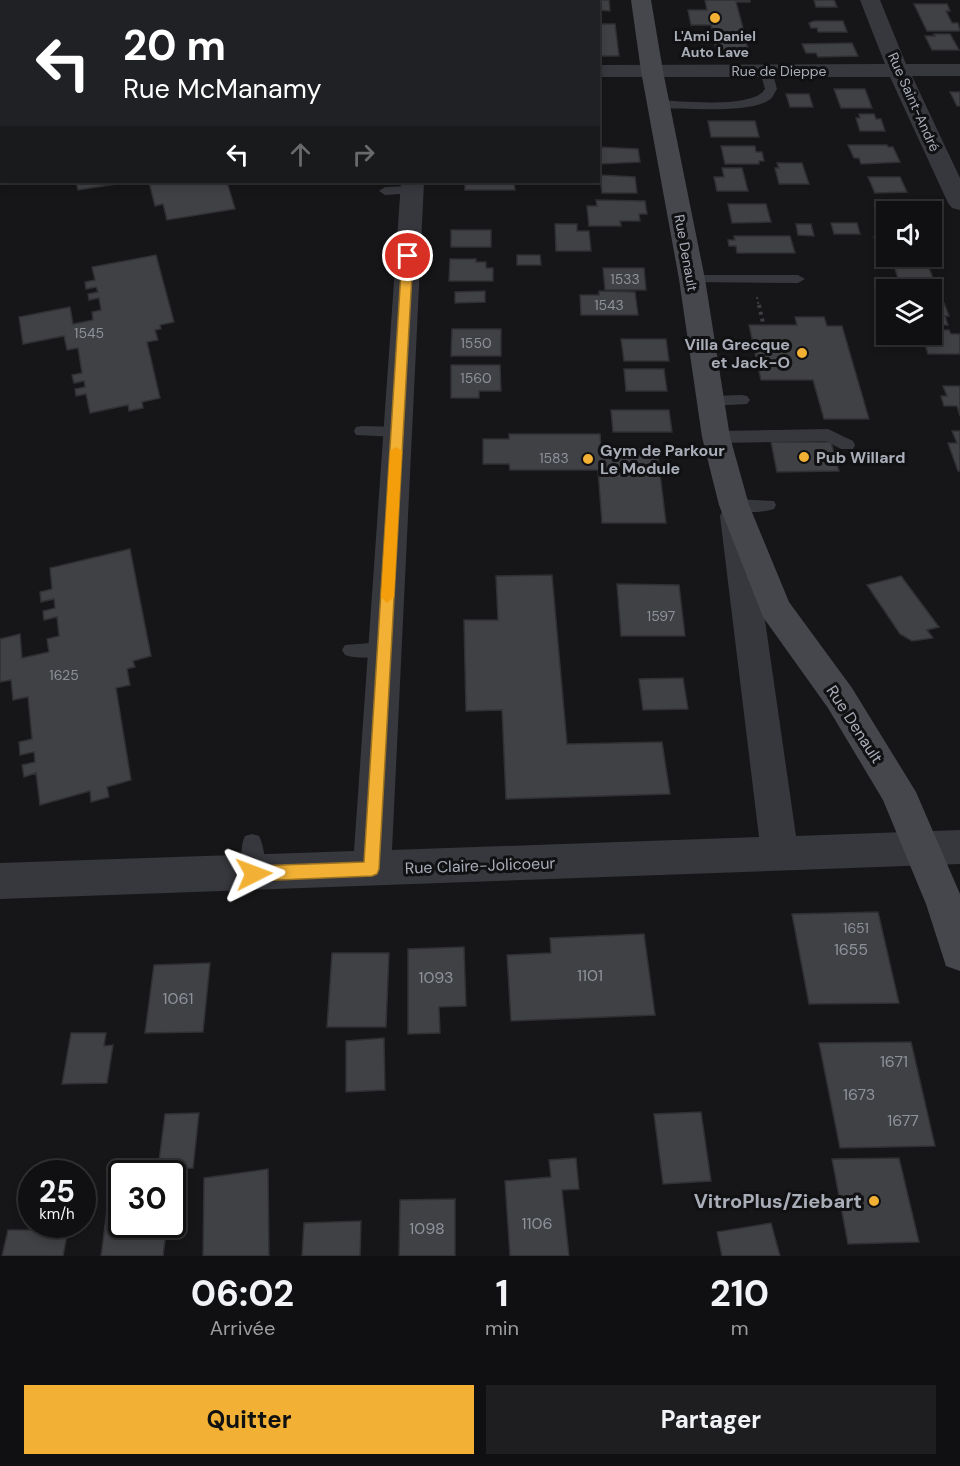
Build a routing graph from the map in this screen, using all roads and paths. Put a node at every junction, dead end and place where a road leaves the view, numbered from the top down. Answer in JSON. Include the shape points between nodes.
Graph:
{"nodes":[{"id":1,"x":641,"y":0,"type":"edge"},
{"id":2,"x":870,"y":0,"type":"edge"},
{"id":3,"x":898,"y":70,"type":"junction"},
{"id":4,"x":960,"y":70,"type":"edge"},
{"id":5,"x":600,"y":71,"type":"edge"},
{"id":6,"x":652,"y":71,"type":"junction"},
{"id":7,"x":766,"y":71,"type":"junction"},
{"id":8,"x":658,"y":104,"type":"junction"},
{"id":9,"x":403,"y":188,"type":"edge"},
{"id":10,"x":960,"y":203,"type":"edge"},
{"id":11,"x":692,"y":279,"type":"junction"},
{"id":12,"x":798,"y":279,"type":"dead end"},
{"id":13,"x":742,"y":400,"type":"dead end"},
{"id":14,"x":710,"y":401,"type":"junction"},
{"id":15,"x":362,"y":431,"type":"dead end"},
{"id":16,"x":397,"y":432,"type":"junction"},
{"id":17,"x":716,"y":437,"type":"junction"},
{"id":18,"x":847,"y":445,"type":"dead end"},
{"id":19,"x":768,"y":505,"type":"dead end"},
{"id":20,"x":734,"y":506,"type":"junction"},
{"id":21,"x":384,"y":649,"type":"junction"},
{"id":22,"x":351,"y":650,"type":"dead end"},
{"id":23,"x":960,"y":847,"type":"edge"},
{"id":24,"x":922,"y":849,"type":"junction"},
{"id":25,"x":780,"y":855,"type":"junction"},
{"id":26,"x":372,"y":869,"type":"junction"},
{"id":27,"x":0,"y":881,"type":"edge"},
{"id":28,"x":960,"y":952,"type":"edge"}],
"edges":[{"from":1,"to":6,"type":"main road","name":"Rue Denault"},
{"from":2,"to":3,"type":"street","name":"Rue Saint-André"},
{"from":3,"to":4,"type":"street","name":"Rue de Dieppe"},
{"from":3,"to":7,"type":"street","name":"Rue de Dieppe"},
{"from":3,"to":10,"type":"street","name":"Rue Saint-André"},
{"from":5,"to":6,"type":"street","name":"Rue de Dieppe"},
{"from":6,"to":7,"type":"street","name":"Rue de Dieppe"},
{"from":6,"to":8,"type":"main road","name":"Rue Denault"},
{"from":7,"to":8,"type":"lane","via":[[771,89],[766,97],[756,101]]},
{"from":8,"to":11,"type":"main road","name":"Rue Denault"},
{"from":9,"to":16,"type":"street"},
{"from":11,"to":12,"type":"lane"},
{"from":11,"to":14,"type":"main road","name":"Rue Denault"},
{"from":13,"to":14,"type":"lane"},
{"from":14,"to":17,"type":"main road","name":"Rue Denault"},
{"from":15,"to":16,"type":"lane"},
{"from":16,"to":21,"type":"street"},
{"from":17,"to":18,"type":"lane","via":[[828,435]]},
{"from":17,"to":20,"type":"main road","name":"Rue Denault"},
{"from":19,"to":20,"type":"lane"},
{"from":20,"to":24,"type":"main road","name":"Rue Denault","via":[[775,608],[840,698],[898,792]]},
{"from":20,"to":25,"type":"street","name":"Rue Denault"},
{"from":21,"to":22,"type":"lane"},
{"from":21,"to":26,"type":"street"},
{"from":23,"to":24,"type":"street","name":"Rue Claire-Jolicoeur"},
{"from":24,"to":25,"type":"street","name":"Rue Claire-Jolicoeur"},
{"from":24,"to":28,"type":"main road","name":"Rue Denault"},
{"from":25,"to":26,"type":"street","name":"Rue Claire-Jolicoeur"},
{"from":26,"to":27,"type":"street","name":"Rue Claire-Jolicoeur","via":[[253,858]]}]}
